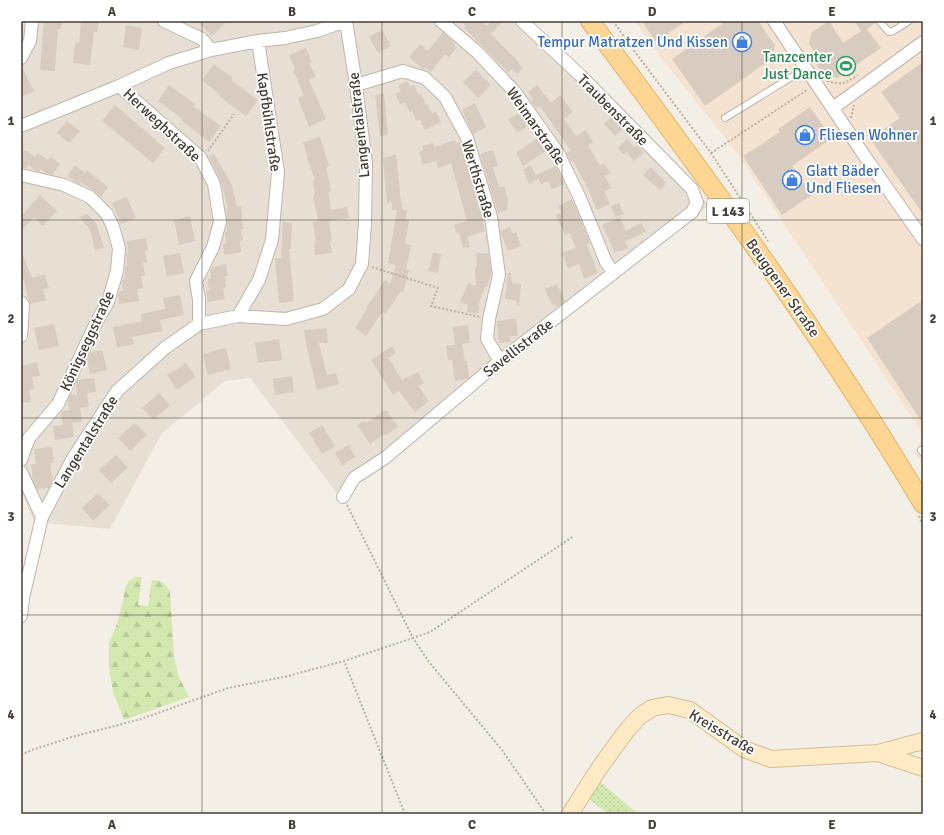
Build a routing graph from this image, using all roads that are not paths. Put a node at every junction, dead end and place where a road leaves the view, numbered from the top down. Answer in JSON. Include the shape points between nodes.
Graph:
{"nodes":[{"id":1,"x":32,"y":21,"type":"edge"},
{"id":2,"x":164,"y":21,"type":"edge"},
{"id":3,"x":346,"y":21,"type":"edge"},
{"id":4,"x":441,"y":21,"type":"edge"},
{"id":5,"x":522,"y":21,"type":"edge"},
{"id":6,"x":590,"y":21,"type":"edge"},
{"id":7,"x":774,"y":21,"type":"edge"},
{"id":8,"x":879,"y":21,"type":"edge"},
{"id":9,"x":909,"y":21,"type":"edge"},
{"id":10,"x":258,"y":41,"type":"junction"},
{"id":11,"x":923,"y":42,"type":"edge"},
{"id":12,"x":211,"y":50,"type":"junction"},
{"id":13,"x":21,"y":58,"type":"edge"},
{"id":14,"x":806,"y":68,"type":"junction"},
{"id":15,"x":356,"y":85,"type":"junction"},
{"id":16,"x":119,"y":86,"type":"junction"},
{"id":17,"x":833,"y":108,"type":"junction"},
{"id":18,"x":725,"y":118,"type":"dead end"},
{"id":19,"x":21,"y":126,"type":"edge"},
{"id":20,"x":21,"y":175,"type":"edge"},
{"id":21,"x":697,"y":204,"type":"joint"},
{"id":22,"x":923,"y":239,"type":"edge"},
{"id":23,"x":614,"y":273,"type":"junction"},
{"id":24,"x":21,"y":302,"type":"edge"},
{"id":25,"x":238,"y":316,"type":"junction"},
{"id":26,"x":199,"y":324,"type":"junction"},
{"id":27,"x":21,"y":336,"type":"edge"},
{"id":28,"x":500,"y":361,"type":"junction"},
{"id":29,"x":21,"y":460,"type":"edge"},
{"id":30,"x":21,"y":472,"type":"edge"},
{"id":31,"x":343,"y":497,"type":"road end"},
{"id":32,"x":923,"y":504,"type":"edge"},
{"id":33,"x":42,"y":517,"type":"junction"},
{"id":34,"x":21,"y":616,"type":"edge"},
{"id":35,"x":923,"y":741,"type":"edge"},
{"id":36,"x":878,"y":753,"type":"junction"},
{"id":37,"x":923,"y":768,"type":"edge"},
{"id":38,"x":570,"y":814,"type":"edge"}],
"edges":[{"from":1,"to":13,"type":"street","via":[[30,41]]},
{"from":2,"to":12,"type":"street","via":[[202,39]]},
{"from":3,"to":10,"type":"street","via":[[317,31]]},
{"from":3,"to":15,"type":"street","name":"Langentalstraße"},
{"from":4,"to":23,"type":"street","name":"Weimarstraße","via":[[477,52],[515,92],[558,153],[582,202],[606,262]]},
{"from":5,"to":21,"type":"street","name":"Traubenstraße","via":[[692,189]]},
{"from":6,"to":32,"type":"main road","name":"Beuggener Straße","number":"L 143","via":[[797,307],[866,411]]},
{"from":7,"to":14,"type":"street"},
{"from":8,"to":9,"type":"lane","via":[[889,32]]},
{"from":10,"to":12,"type":"street"},
{"from":10,"to":25,"type":"street","name":"Kapfbühlstraße","via":[[278,172],[272,240],[259,280]]},
{"from":11,"to":17,"type":"street"},
{"from":12,"to":16,"type":"street","via":[[169,63]]},
{"from":14,"to":17,"type":"street"},
{"from":14,"to":18,"type":"lane"},
{"from":15,"to":25,"type":"street","name":"Langentalstraße","via":[[366,164],[362,264],[349,289],[323,309],[286,319]]},
{"from":15,"to":28,"type":"street","name":"Werthstraße","via":[[403,71],[425,78],[445,98],[467,138],[491,217],[499,275],[488,319],[487,339]]},
{"from":16,"to":19,"type":"street"},
{"from":16,"to":26,"type":"street","name":"Herweghstraße","via":[[200,157],[214,184],[220,222],[213,247],[196,281]]},
{"from":17,"to":22,"type":"street"},
{"from":20,"to":29,"type":"street","name":"Königseggstraße","via":[[64,185],[90,197],[107,214],[119,248],[117,271],[108,302],[58,404],[29,438]]},
{"from":21,"to":23,"type":"street","name":"Savellistraße","via":[[692,212]]},
{"from":23,"to":28,"type":"street","name":"Savellistraße"},
{"from":24,"to":27,"type":"street"},
{"from":25,"to":26,"type":"street","name":"Langentalstraße"},
{"from":26,"to":33,"type":"street","name":"Langentalstraße","via":[[165,348],[117,391],[73,458]]},
{"from":28,"to":31,"type":"street","name":"Savellistraße","via":[[385,458],[354,478]]},
{"from":30,"to":33,"type":"street"},
{"from":33,"to":34,"type":"street","name":"Langentalstraße"},
{"from":35,"to":36,"type":"street","name":"Kreisstraße"},
{"from":36,"to":37,"type":"street","name":"Kreisstraße"},
{"from":36,"to":38,"type":"street","name":"Kreisstraße","via":[[771,759],[744,749],[690,710],[668,705],[652,708],[627,730]]}]}
